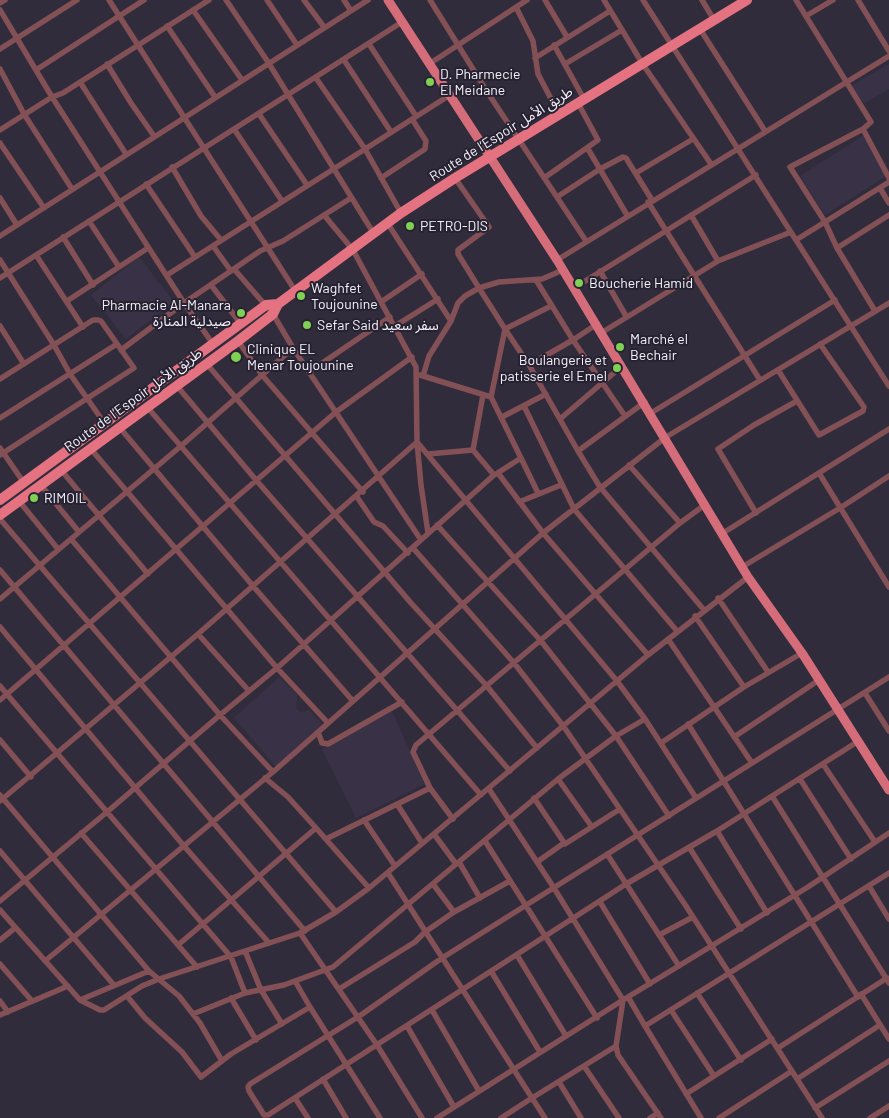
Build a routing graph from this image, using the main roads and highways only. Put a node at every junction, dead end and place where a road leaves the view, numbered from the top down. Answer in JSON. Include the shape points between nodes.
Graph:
{"nodes":[{"id":1,"x":388,"y":0,"type":"edge"},
{"id":2,"x":747,"y":0,"type":"edge"},
{"id":3,"x":490,"y":157,"type":"junction"},
{"id":4,"x":278,"y":304,"type":"junction"},
{"id":5,"x":0,"y":500,"type":"edge"},
{"id":6,"x":0,"y":515,"type":"edge"},
{"id":7,"x":889,"y":790,"type":"edge"}],
"edges":[{"from":1,"to":3,"type":"main road"},
{"from":2,"to":3,"type":"highway","name":"Route de l’Espoir طريق الأمل"},
{"from":3,"to":4,"type":"highway","name":"Route de l’Espoir طريق الأمل","via":[[401,213]]},
{"from":3,"to":7,"type":"main road","via":[[645,402],[748,577],[802,653]]},
{"from":4,"to":5,"type":"highway","name":"Route de l’Espoir طريق الأمل","via":[[266,305]]},
{"from":4,"to":6,"type":"highway","name":"Route de l’Espoir طريق الأمل","via":[[273,314],[238,341]]}]}
